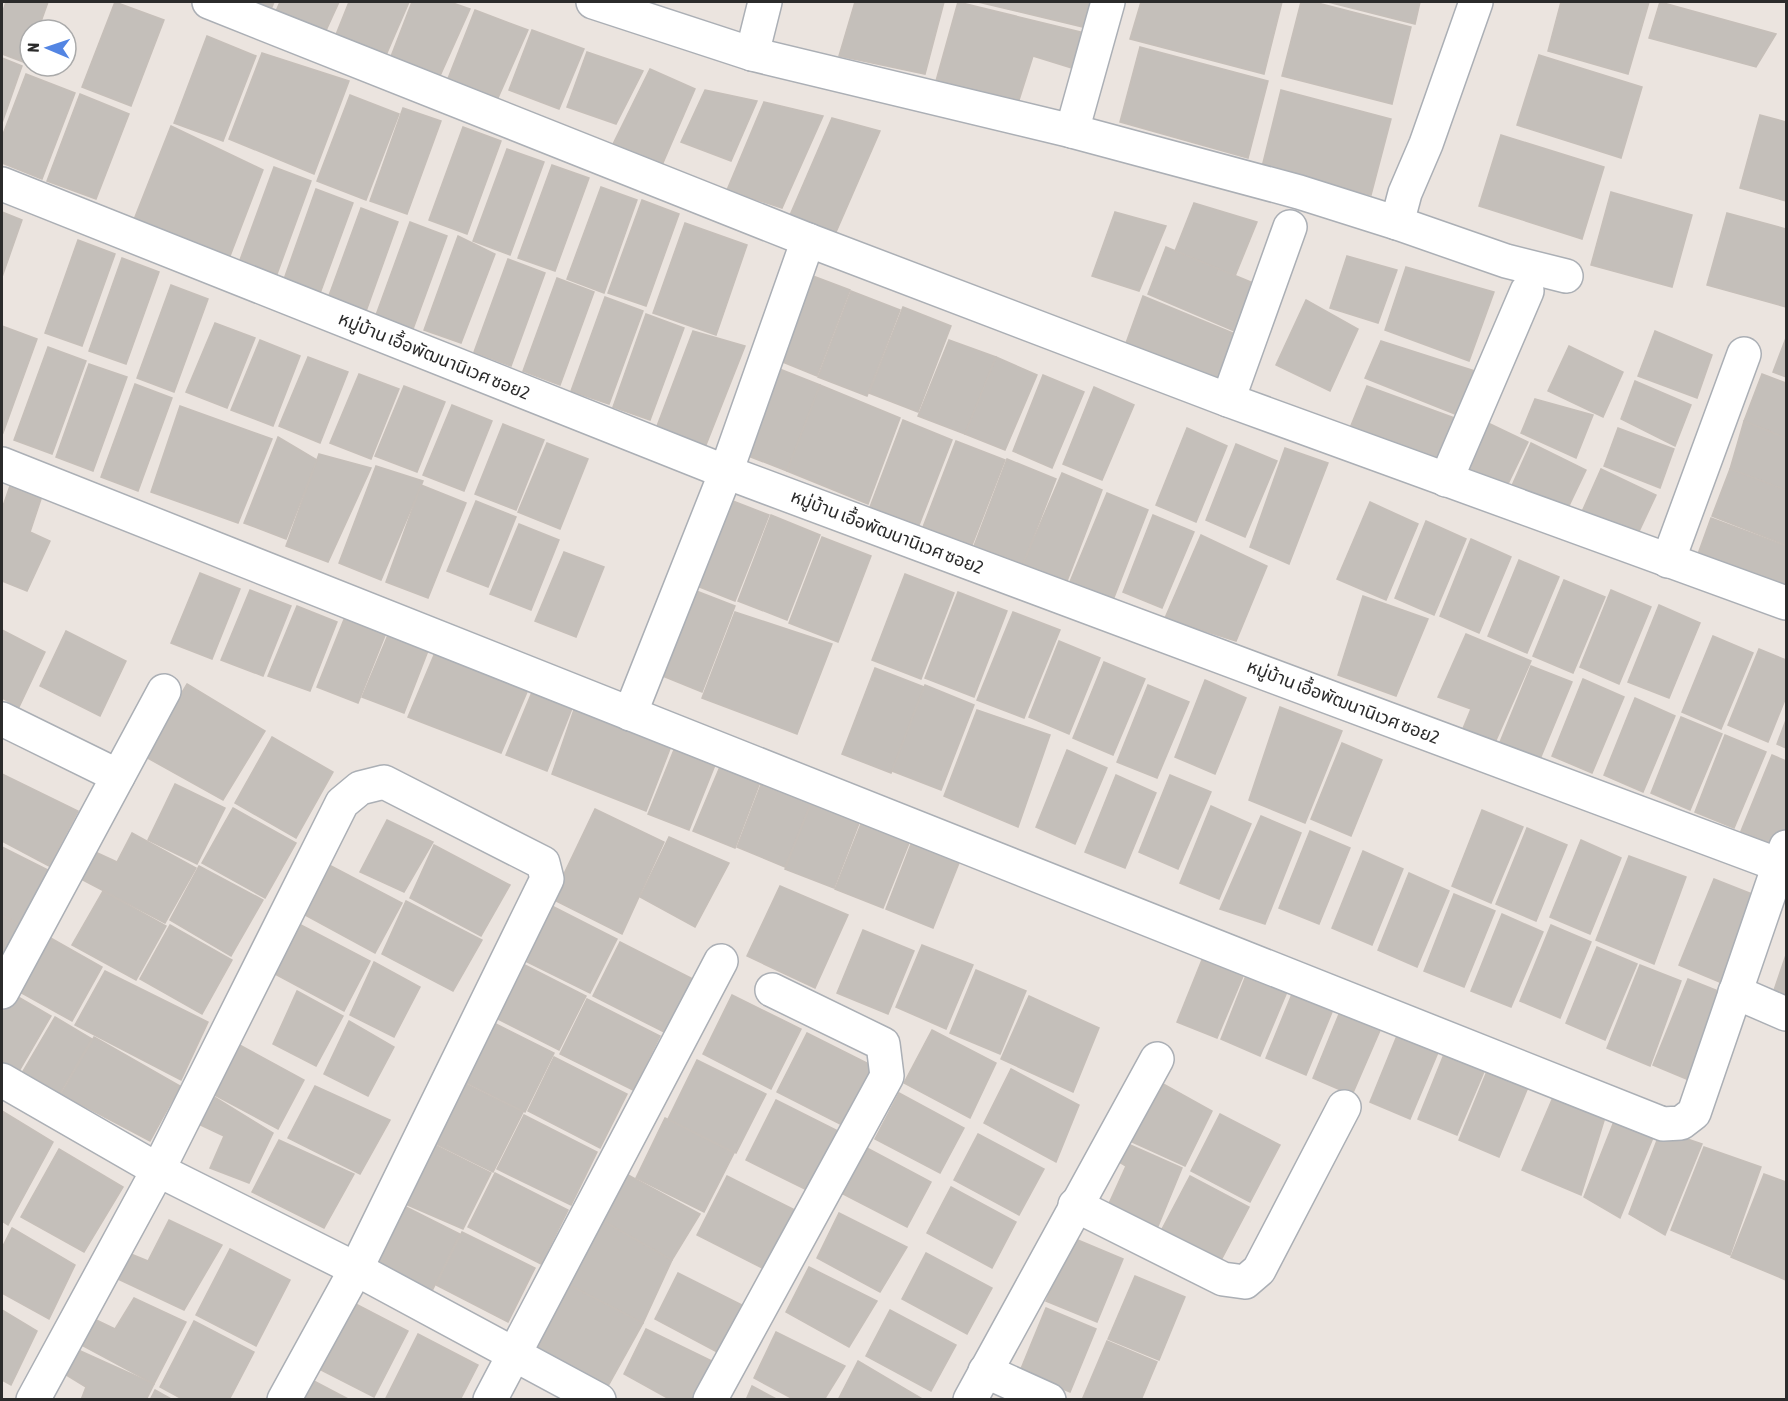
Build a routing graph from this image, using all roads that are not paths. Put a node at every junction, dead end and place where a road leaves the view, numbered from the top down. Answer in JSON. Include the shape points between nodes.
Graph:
{"nodes":[{"id":1,"x":209,"y":2,"type":"edge"},
{"id":2,"x":593,"y":2,"type":"edge"},
{"id":3,"x":765,"y":2,"type":"edge"},
{"id":4,"x":1108,"y":2,"type":"edge"},
{"id":5,"x":1476,"y":2,"type":"edge"},
{"id":6,"x":752,"y":54,"type":"junction"},
{"id":7,"x":1072,"y":131,"type":"junction"},
{"id":8,"x":2,"y":184,"type":"edge"},
{"id":9,"x":1397,"y":223,"type":"junction"},
{"id":10,"x":1290,"y":227,"type":"dead end"},
{"id":11,"x":808,"y":240,"type":"junction"},
{"id":12,"x":1566,"y":276,"type":"dead end"},
{"id":13,"x":1527,"y":291,"type":"dead end"},
{"id":14,"x":1744,"y":354,"type":"dead end"},
{"id":15,"x":1228,"y":400,"type":"junction"},
{"id":16,"x":2,"y":464,"type":"edge"},
{"id":17,"x":726,"y":472,"type":"junction"},
{"id":18,"x":1446,"y":480,"type":"junction"},
{"id":19,"x":1668,"y":561,"type":"junction"},
{"id":20,"x":1786,"y":603,"type":"edge"},
{"id":21,"x":164,"y":691,"type":"dead end"},
{"id":22,"x":630,"y":714,"type":"junction"},
{"id":23,"x":2,"y":719,"type":"edge"},
{"id":24,"x":118,"y":776,"type":"junction"},
{"id":25,"x":1783,"y":856,"type":"edge"},
{"id":26,"x":721,"y":961,"type":"dead end"},
{"id":27,"x":772,"y":990,"type":"dead end"},
{"id":28,"x":2,"y":992,"type":"edge"},
{"id":29,"x":1735,"y":992,"type":"junction"},
{"id":30,"x":1786,"y":1014,"type":"edge"},
{"id":31,"x":1157,"y":1059,"type":"dead end"},
{"id":32,"x":2,"y":1080,"type":"edge"},
{"id":33,"x":1344,"y":1107,"type":"dead end"},
{"id":34,"x":158,"y":1170,"type":"junction"},
{"id":35,"x":1075,"y":1205,"type":"junction"},
{"id":36,"x":356,"y":1269,"type":"junction"},
{"id":37,"x":514,"y":1354,"type":"junction"},
{"id":38,"x":985,"y":1371,"type":"junction"},
{"id":39,"x":33,"y":1400,"type":"edge"},
{"id":40,"x":284,"y":1400,"type":"edge"},
{"id":41,"x":490,"y":1400,"type":"edge"},
{"id":42,"x":598,"y":1400,"type":"edge"},
{"id":43,"x":710,"y":1400,"type":"edge"},
{"id":44,"x":970,"y":1400,"type":"edge"},
{"id":45,"x":1049,"y":1400,"type":"edge"}],
"edges":[{"from":1,"to":11,"type":"street"},
{"from":2,"to":6,"type":"street"},
{"from":3,"to":6,"type":"street"},
{"from":4,"to":7,"type":"street"},
{"from":5,"to":9,"type":"street"},
{"from":6,"to":7,"type":"street"},
{"from":7,"to":9,"type":"street","via":[[1299,192]]},
{"from":8,"to":17,"type":"street","name":"หมู่บ้าน เอื้อพัฒนานิเวศ ซอย2"},
{"from":9,"to":12,"type":"street","via":[[1506,261]]},
{"from":10,"to":15,"type":"street"},
{"from":11,"to":15,"type":"street"},
{"from":11,"to":17,"type":"street"},
{"from":13,"to":18,"type":"street"},
{"from":14,"to":19,"type":"street"},
{"from":15,"to":18,"type":"street"},
{"from":16,"to":22,"type":"street"},
{"from":17,"to":22,"type":"street"},
{"from":17,"to":25,"type":"street","name":"หมู่บ้าน เอื้อพัฒนานิเวศ ซอย2"},
{"from":18,"to":19,"type":"street"},
{"from":19,"to":20,"type":"street"},
{"from":21,"to":24,"type":"street"},
{"from":22,"to":29,"type":"street","via":[[1663,1124],[1681,1123],[1694,1113]]},
{"from":23,"to":24,"type":"street"},
{"from":24,"to":28,"type":"street"},
{"from":25,"to":29,"type":"street"},
{"from":26,"to":37,"type":"street"},
{"from":27,"to":43,"type":"street","via":[[883,1044],[886,1076]]},
{"from":29,"to":30,"type":"street"},
{"from":31,"to":35,"type":"street"},
{"from":32,"to":34,"type":"street"},
{"from":33,"to":35,"type":"street","via":[[1259,1270],[1245,1281],[1223,1279]]},
{"from":34,"to":36,"type":"street"},
{"from":34,"to":36,"type":"street","via":[[342,803],[360,788],[384,782],[543,862],[547,879]]},
{"from":34,"to":39,"type":"street"},
{"from":35,"to":38,"type":"street"},
{"from":36,"to":37,"type":"street"},
{"from":36,"to":40,"type":"street"},
{"from":37,"to":41,"type":"street"},
{"from":37,"to":42,"type":"street"},
{"from":38,"to":44,"type":"street"},
{"from":38,"to":45,"type":"street"}]}
